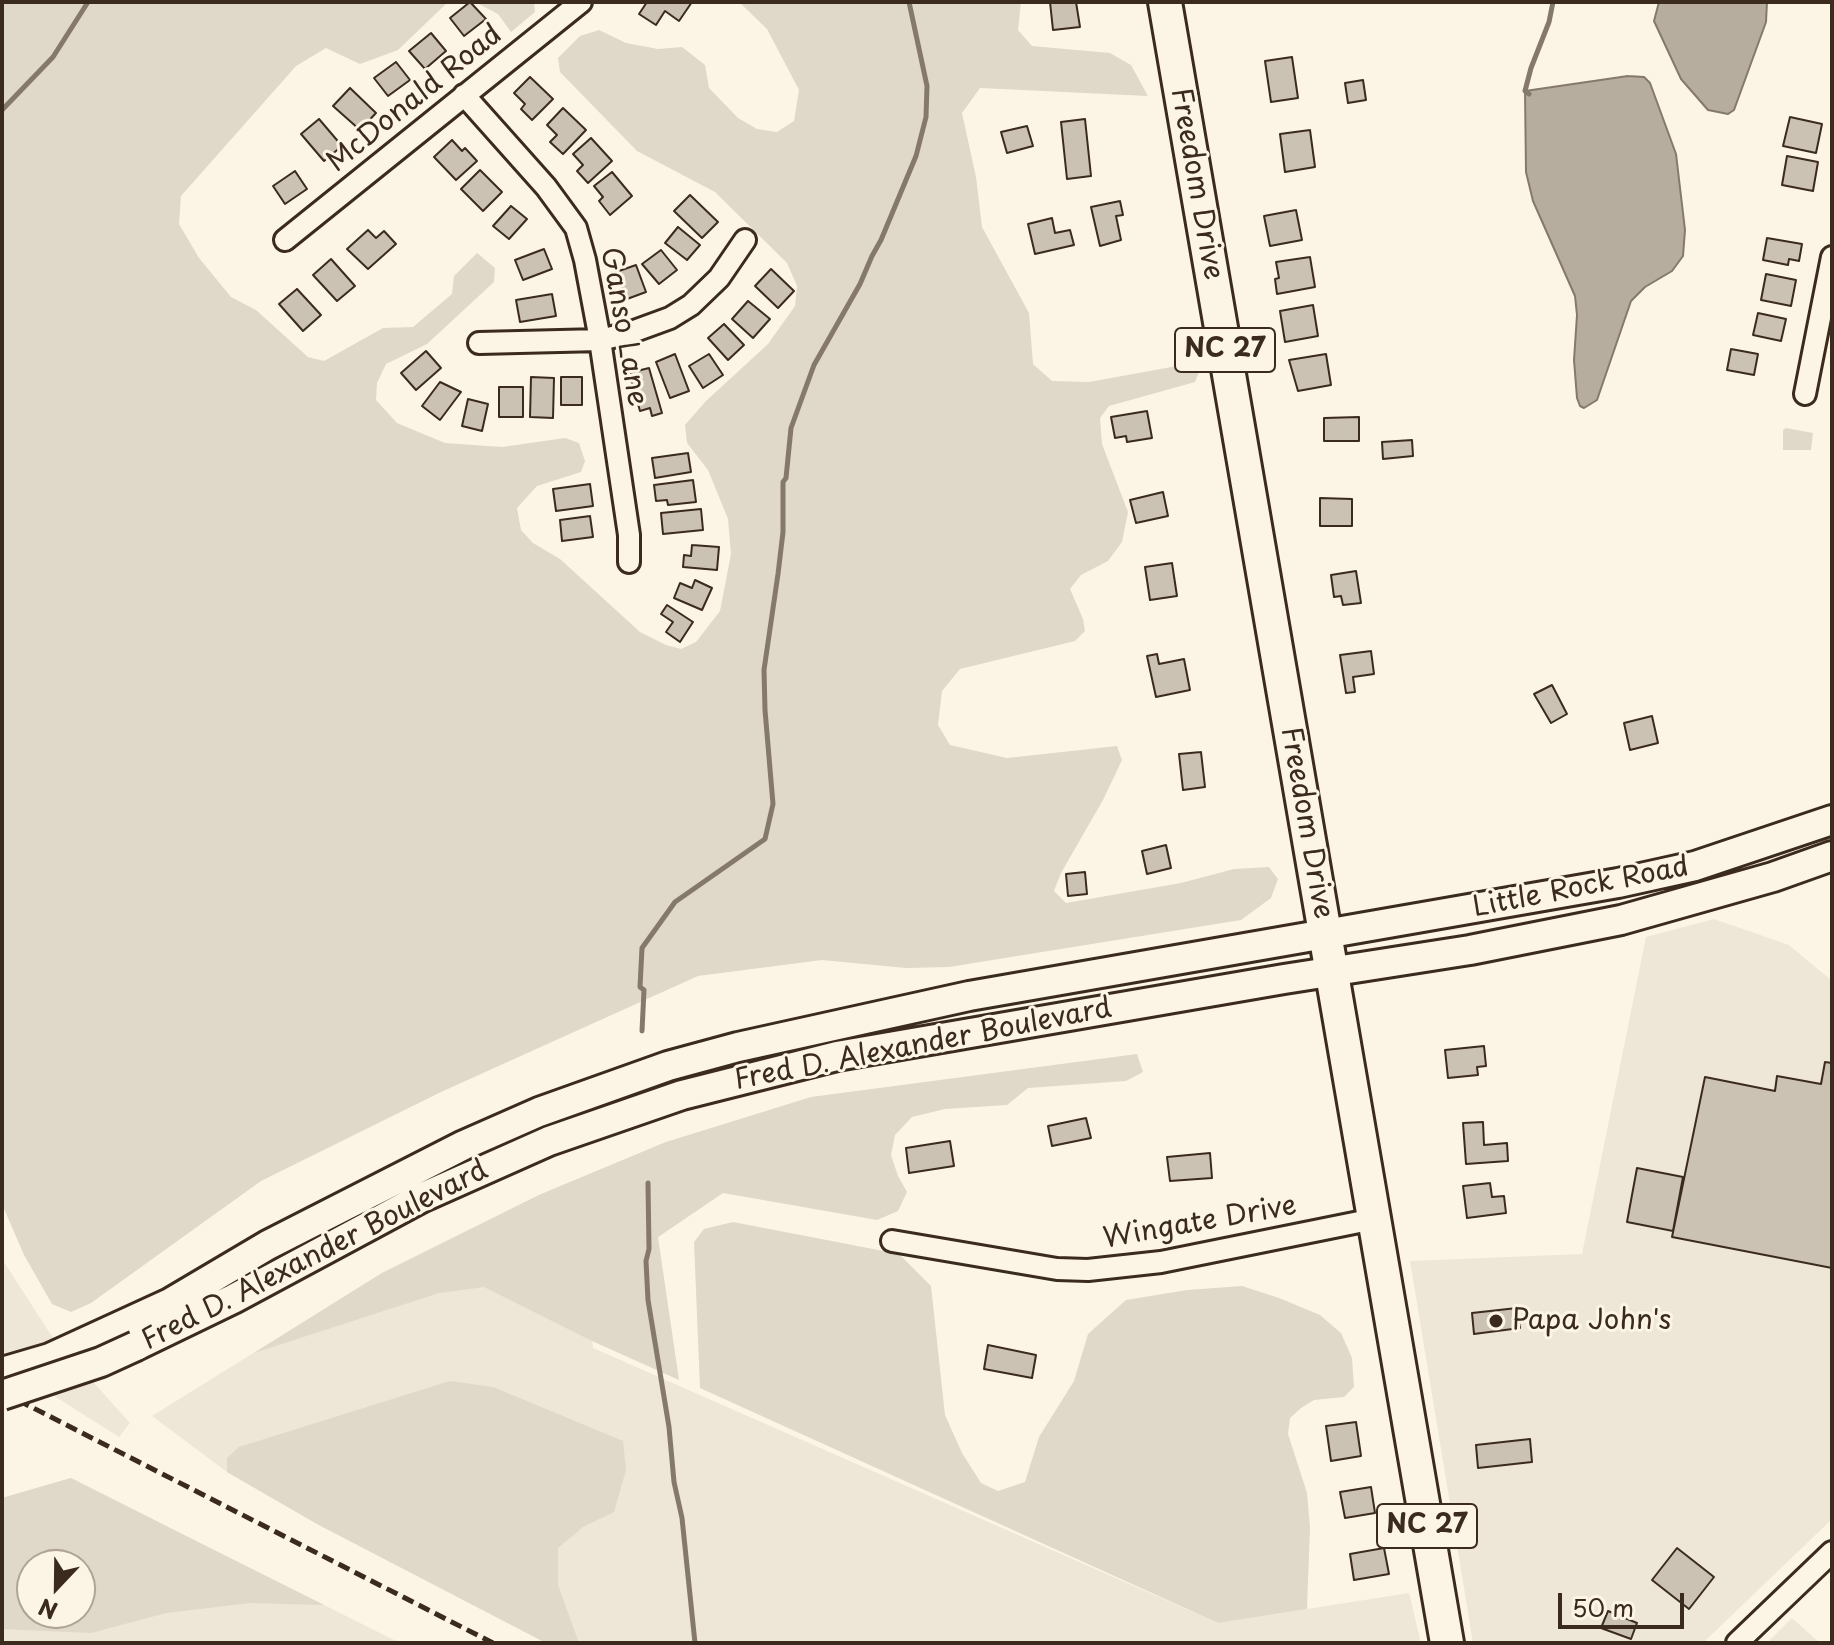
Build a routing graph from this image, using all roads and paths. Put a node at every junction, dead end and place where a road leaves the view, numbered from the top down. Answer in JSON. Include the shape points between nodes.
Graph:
{"nodes":[{"id":1,"x":581,"y":2,"type":"edge"},
{"id":2,"x":1165,"y":2,"type":"edge"},
{"id":3,"x":464,"y":95,"type":"junction"},
{"id":4,"x":285,"y":240,"type":"dead end"},
{"id":5,"x":745,"y":240,"type":"dead end"},
{"id":6,"x":1832,"y":257,"type":"edge"},
{"id":7,"x":1826,"y":322,"type":"edge"},
{"id":8,"x":600,"y":340,"type":"junction"},
{"id":9,"x":479,"y":343,"type":"dead end"},
{"id":10,"x":1805,"y":394,"type":"dead end"},
{"id":11,"x":629,"y":562,"type":"dead end"},
{"id":12,"x":1832,"y":820,"type":"edge"},
{"id":13,"x":1832,"y":856,"type":"edge"},
{"id":14,"x":1325,"y":935,"type":"junction"},
{"id":15,"x":1332,"y":972,"type":"junction"},
{"id":16,"x":1374,"y":1219,"type":"junction"},
{"id":17,"x":892,"y":1241,"type":"dead end"},
{"id":18,"x":128,"y":1336,"type":"junction"},
{"id":19,"x":2,"y":1372,"type":"edge"},
{"id":20,"x":2,"y":1395,"type":"edge"},
{"id":21,"x":1832,"y":1552,"type":"edge"},
{"id":22,"x":1447,"y":1643,"type":"edge"},
{"id":23,"x":1737,"y":1643,"type":"edge"}],
"edges":[{"from":1,"to":3,"type":"street","name":"McDonald Road"},
{"from":2,"to":14,"type":"main road","name":"Freedom Drive","number":"NC 27"},
{"from":3,"to":4,"type":"street","name":"McDonald Road"},
{"from":3,"to":8,"type":"street","name":"Ganso Lane","via":[[576,228]]},
{"from":5,"to":8,"type":"street","via":[[719,278],[691,305],[670,318]]},
{"from":6,"to":7,"type":"street"},
{"from":7,"to":10,"type":"street"},
{"from":8,"to":9,"type":"street"},
{"from":8,"to":11,"type":"street","name":"Ganso Lane"},
{"from":12,"to":14,"type":"main road","name":"Little Rock Road","via":[[1680,869]]},
{"from":13,"to":15,"type":"main road","name":"Little Rock Road","via":[[1621,920]]},
{"from":14,"to":15,"type":"main road","name":"Freedom Drive","number":"NC 27"},
{"from":14,"to":18,"type":"main road","name":"Fred D. Alexander Boulevard","via":[[969,996],[668,1066],[464,1145],[306,1225],[170,1303]]},
{"from":15,"to":16,"type":"main road","name":"Freedom Drive","number":"NC 27"},
{"from":15,"to":18,"type":"main road","name":"Fred D. Alexander Boulevard","via":[[837,1056],[656,1103],[549,1141],[421,1198],[233,1299]]},
{"from":16,"to":17,"type":"street","name":"Wingate Drive","via":[[1161,1262],[1088,1270]]},
{"from":16,"to":22,"type":"main road","name":"Freedom Drive","number":"NC 27"},
{"from":18,"to":19,"type":"main road","name":"Fred D. Alexander Boulevard"},
{"from":18,"to":20,"type":"main road","name":"Fred D. Alexander Boulevard","bridge":true,"via":[[101,1362]]},
{"from":21,"to":23,"type":"street"}]}
